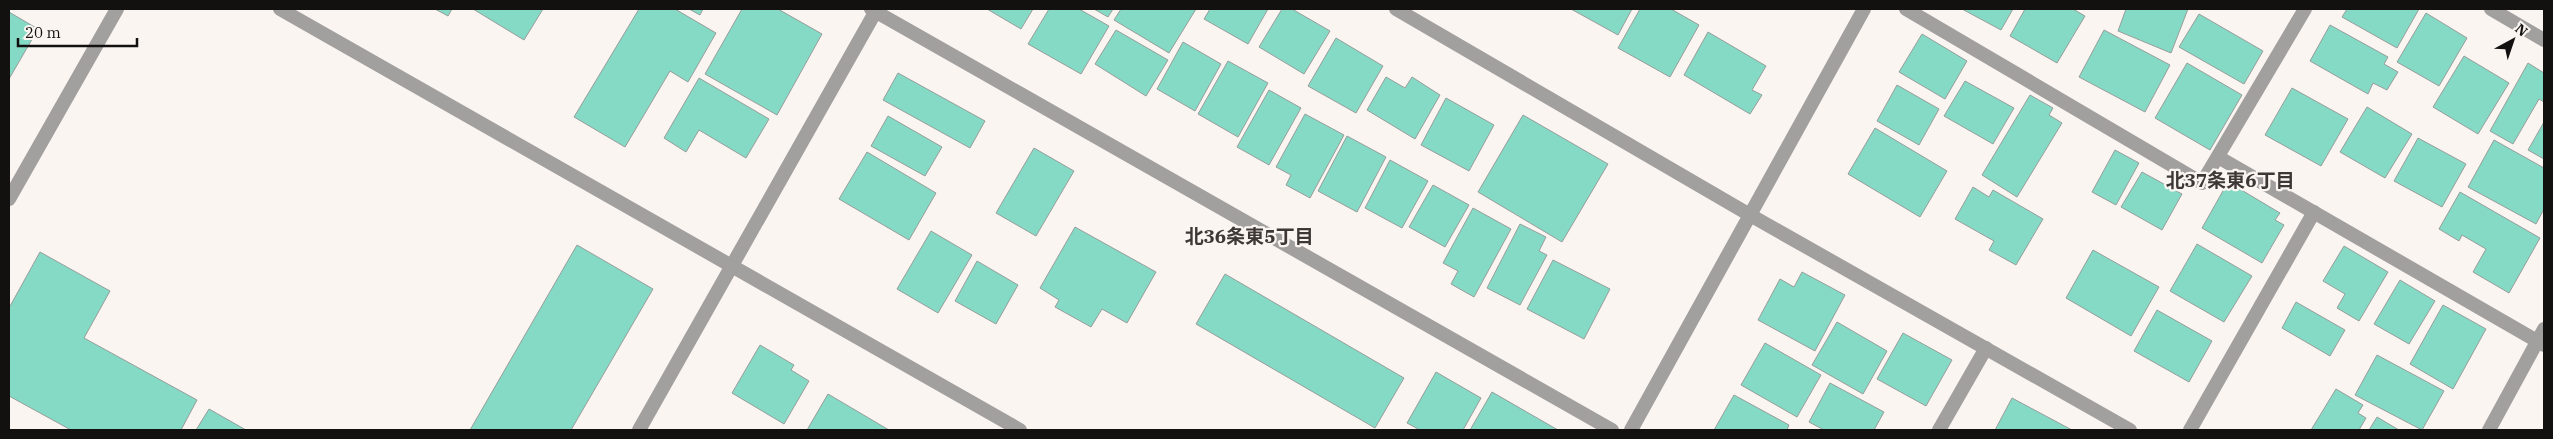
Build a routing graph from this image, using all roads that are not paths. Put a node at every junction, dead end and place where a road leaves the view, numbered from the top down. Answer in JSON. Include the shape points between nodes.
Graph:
{"nodes":[{"id":1,"x":117,"y":9,"type":"edge"},
{"id":2,"x":280,"y":9,"type":"edge"},
{"id":3,"x":1396,"y":9,"type":"edge"},
{"id":4,"x":1864,"y":9,"type":"edge"},
{"id":5,"x":1906,"y":9,"type":"edge"},
{"id":6,"x":2305,"y":9,"type":"edge"},
{"id":7,"x":2492,"y":9,"type":"edge"},
{"id":8,"x":875,"y":10,"type":"edge"},
{"id":9,"x":2544,"y":40,"type":"edge"},
{"id":10,"x":2218,"y":157,"type":"junction"},
{"id":11,"x":9,"y":199,"type":"edge"},
{"id":12,"x":2314,"y":212,"type":"junction"},
{"id":13,"x":1750,"y":215,"type":"junction"},
{"id":14,"x":731,"y":266,"type":"junction"},
{"id":15,"x":2542,"y":338,"type":"edge"},
{"id":16,"x":1986,"y":348,"type":"junction"},
{"id":17,"x":639,"y":430,"type":"edge"},
{"id":18,"x":1020,"y":430,"type":"edge"},
{"id":19,"x":1612,"y":430,"type":"edge"},
{"id":20,"x":1631,"y":430,"type":"edge"},
{"id":21,"x":1939,"y":430,"type":"edge"},
{"id":22,"x":2130,"y":430,"type":"edge"},
{"id":23,"x":2190,"y":430,"type":"edge"},
{"id":24,"x":2489,"y":430,"type":"edge"}],
"edges":[{"from":1,"to":11,"type":"street"},
{"from":2,"to":14,"type":"street"},
{"from":3,"to":13,"type":"street"},
{"from":4,"to":13,"type":"street"},
{"from":5,"to":10,"type":"street","via":[[2202,183]]},
{"from":6,"to":10,"type":"street"},
{"from":7,"to":9,"type":"street"},
{"from":8,"to":14,"type":"street"},
{"from":8,"to":19,"type":"street"},
{"from":10,"to":12,"type":"street"},
{"from":12,"to":15,"type":"street"},
{"from":12,"to":23,"type":"street"},
{"from":13,"to":16,"type":"street"},
{"from":13,"to":20,"type":"street"},
{"from":14,"to":17,"type":"street"},
{"from":14,"to":18,"type":"street"},
{"from":15,"to":24,"type":"street"},
{"from":16,"to":21,"type":"street"},
{"from":16,"to":22,"type":"street"}]}
